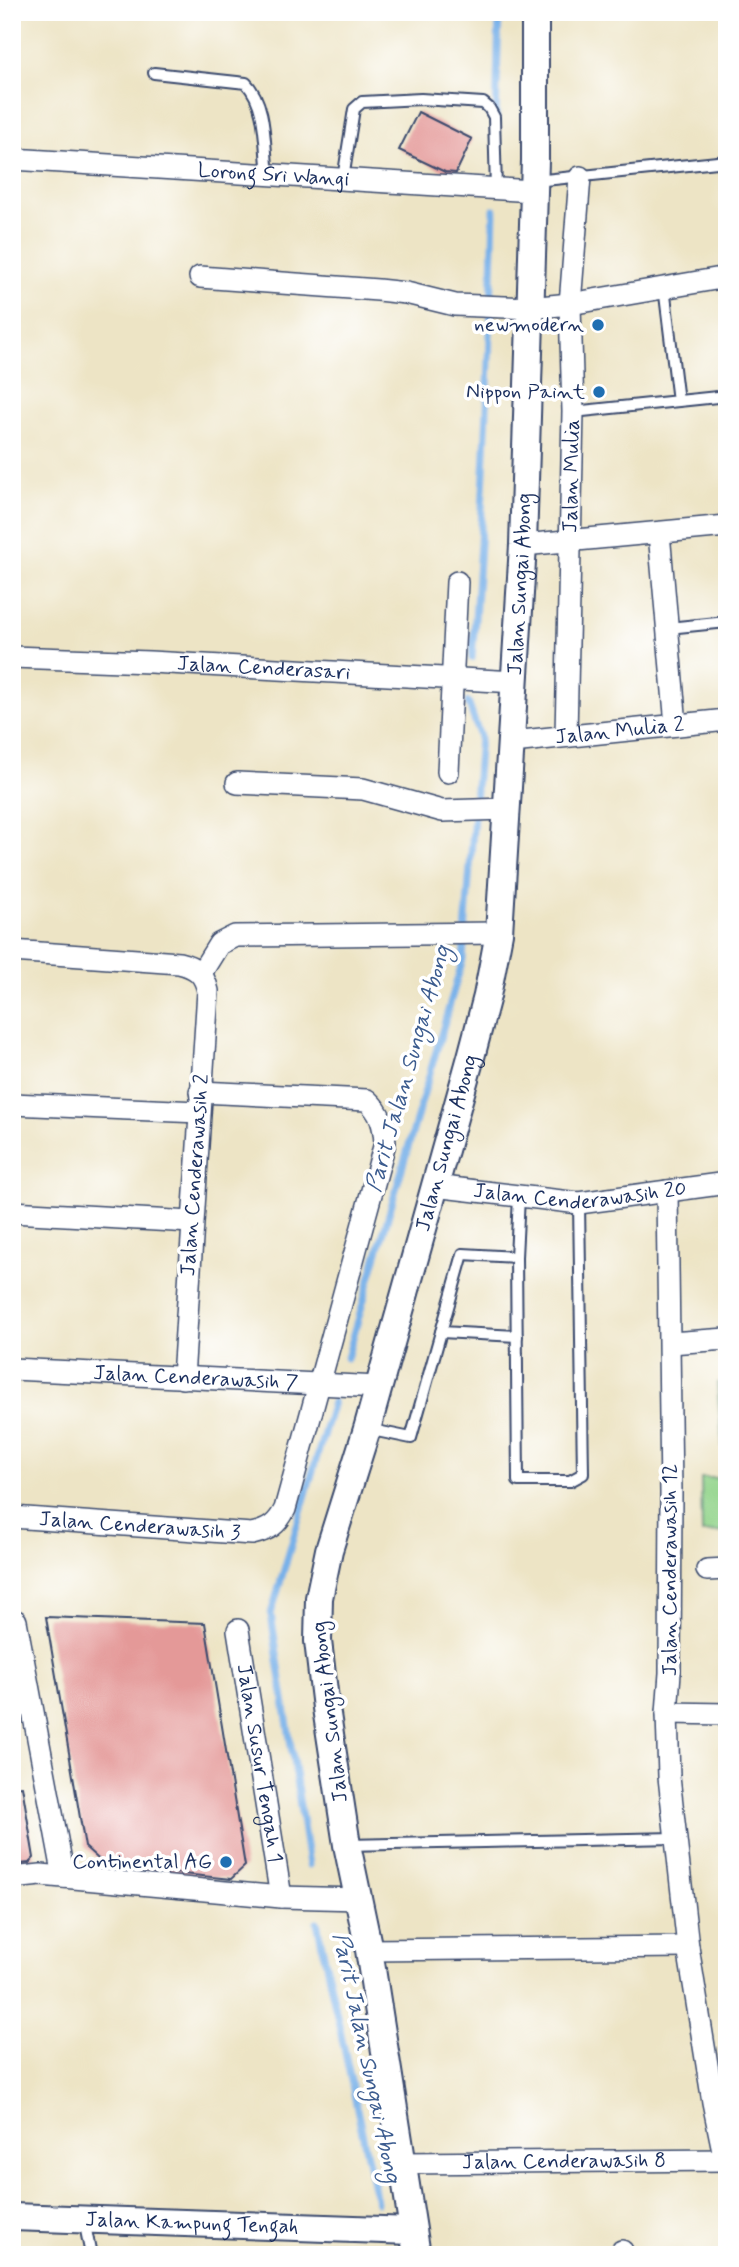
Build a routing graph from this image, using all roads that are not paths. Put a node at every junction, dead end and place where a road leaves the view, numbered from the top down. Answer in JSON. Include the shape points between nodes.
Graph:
{"nodes":[{"id":1,"x":535,"y":12,"type":"edge"},
{"id":2,"x":154,"y":72,"type":"dead end"},
{"id":3,"x":12,"y":159,"type":"edge"},
{"id":4,"x":727,"y":161,"type":"edge"},
{"id":5,"x":268,"y":174,"type":"junction"},
{"id":6,"x":580,"y":177,"type":"junction"},
{"id":7,"x":343,"y":179,"type":"junction"},
{"id":8,"x":534,"y":186,"type":"junction"},
{"id":9,"x":496,"y":189,"type":"junction"},
{"id":10,"x":200,"y":277,"type":"dead end"},
{"id":11,"x":727,"y":277,"type":"edge"},
{"id":12,"x":664,"y":287,"type":"junction"},
{"id":13,"x":570,"y":304,"type":"junction"},
{"id":14,"x":529,"y":308,"type":"junction"},
{"id":15,"x":727,"y":396,"type":"edge"},
{"id":16,"x":678,"y":401,"type":"junction"},
{"id":17,"x":573,"y":412,"type":"junction"},
{"id":18,"x":727,"y":526,"type":"edge"},
{"id":19,"x":659,"y":533,"type":"junction"},
{"id":20,"x":569,"y":541,"type":"junction"},
{"id":21,"x":523,"y":545,"type":"junction"},
{"id":22,"x":457,"y":582,"type":"dead end"},
{"id":23,"x":727,"y":622,"type":"edge"},
{"id":24,"x":668,"y":628,"type":"junction"},
{"id":25,"x":12,"y":657,"type":"edge"},
{"id":26,"x":453,"y":679,"type":"junction"},
{"id":27,"x":516,"y":682,"type":"junction"},
{"id":28,"x":727,"y":720,"type":"edge"},
{"id":29,"x":676,"y":725,"type":"junction"},
{"id":30,"x":566,"y":735,"type":"junction"},
{"id":31,"x":512,"y":742,"type":"junction"},
{"id":32,"x":448,"y":772,"type":"dead end"},
{"id":33,"x":237,"y":783,"type":"dead end"},
{"id":34,"x":507,"y":809,"type":"junction"},
{"id":35,"x":499,"y":933,"type":"junction"},
{"id":36,"x":12,"y":951,"type":"edge"},
{"id":37,"x":201,"y":973,"type":"junction"},
{"id":38,"x":200,"y":1102,"type":"junction"},
{"id":39,"x":12,"y":1104,"type":"edge"},
{"id":40,"x":727,"y":1183,"type":"edge"},
{"id":41,"x":435,"y":1186,"type":"junction"},
{"id":42,"x":667,"y":1191,"type":"junction"},
{"id":43,"x":519,"y":1197,"type":"junction"},
{"id":44,"x":579,"y":1203,"type":"junction"},
{"id":45,"x":12,"y":1212,"type":"edge"},
{"id":46,"x":192,"y":1222,"type":"junction"},
{"id":47,"x":516,"y":1256,"type":"junction"},
{"id":48,"x":441,"y":1332,"type":"junction"},
{"id":49,"x":517,"y":1336,"type":"junction"},
{"id":50,"x":727,"y":1339,"type":"edge"},
{"id":51,"x":670,"y":1343,"type":"junction"},
{"id":52,"x":12,"y":1369,"type":"edge"},
{"id":53,"x":183,"y":1378,"type":"junction"},
{"id":54,"x":317,"y":1384,"type":"junction"},
{"id":55,"x":379,"y":1387,"type":"junction"},
{"id":56,"x":367,"y":1429,"type":"junction"},
{"id":57,"x":12,"y":1517,"type":"edge"},
{"id":58,"x":16,"y":1621,"type":"dead end"},
{"id":59,"x":239,"y":1630,"type":"dead end"},
{"id":60,"x":667,"y":1713,"type":"junction"},
{"id":61,"x":727,"y":1714,"type":"edge"},
{"id":62,"x":675,"y":1838,"type":"junction"},
{"id":63,"x":347,"y":1845,"type":"junction"},
{"id":64,"x":64,"y":1877,"type":"junction"},
{"id":65,"x":12,"y":1878,"type":"edge"},
{"id":66,"x":281,"y":1897,"type":"junction"},
{"id":67,"x":359,"y":1899,"type":"junction"},
{"id":68,"x":688,"y":1947,"type":"junction"},
{"id":69,"x":369,"y":1950,"type":"junction"},
{"id":70,"x":726,"y":2160,"type":"edge"},
{"id":71,"x":403,"y":2163,"type":"junction"},
{"id":72,"x":12,"y":2217,"type":"edge"},
{"id":73,"x":84,"y":2220,"type":"junction"},
{"id":74,"x":415,"y":2243,"type":"edge"},
{"id":75,"x":91,"y":2255,"type":"edge"}],
"edges":[{"from":1,"to":8,"type":"street","name":"Jalan Sungai Abong"},
{"from":2,"to":5,"type":"lane","via":[[246,83],[260,105]]},
{"from":3,"to":5,"type":"street","name":"Lorong Sri Wangi"},
{"from":4,"to":6,"type":"lane"},
{"from":5,"to":7,"type":"street","name":"Lorong Sri Wangi"},
{"from":6,"to":8,"type":"lane"},
{"from":6,"to":13,"type":"street","name":"Jalan Mulia"},
{"from":7,"to":9,"type":"street","name":"Lorong Sri Wangi"},
{"from":7,"to":9,"type":"lane","via":[[354,109],[362,102],[483,103],[494,117]]},
{"from":8,"to":9,"type":"street","name":"Lorong Sri Wangi"},
{"from":8,"to":14,"type":"street","name":"Jalan Sungai Abong"},
{"from":10,"to":14,"type":"street","via":[[378,289],[455,305]]},
{"from":11,"to":12,"type":"street"},
{"from":12,"to":13,"type":"street"},
{"from":12,"to":16,"type":"lane"},
{"from":13,"to":14,"type":"street"},
{"from":13,"to":17,"type":"street","name":"Jalan Mulia"},
{"from":14,"to":21,"type":"street","name":"Jalan Sungai Abong"},
{"from":15,"to":16,"type":"lane"},
{"from":16,"to":17,"type":"lane"},
{"from":17,"to":20,"type":"street","name":"Jalan Mulia"},
{"from":18,"to":19,"type":"street"},
{"from":19,"to":20,"type":"street"},
{"from":19,"to":24,"type":"street"},
{"from":20,"to":21,"type":"street"},
{"from":20,"to":30,"type":"street","name":"Jalan Mulia"},
{"from":21,"to":27,"type":"street","name":"Jalan Sungai Abong"},
{"from":22,"to":26,"type":"street"},
{"from":23,"to":24,"type":"lane"},
{"from":24,"to":29,"type":"street"},
{"from":25,"to":26,"type":"street","name":"Jalan Cenderasari"},
{"from":26,"to":27,"type":"street","name":"Jalan Cenderasari"},
{"from":26,"to":32,"type":"street"},
{"from":27,"to":31,"type":"street","name":"Jalan Sungai Abong"},
{"from":28,"to":29,"type":"street","name":"Jalan Mulia 2"},
{"from":29,"to":30,"type":"street","name":"Jalan Mulia 2"},
{"from":30,"to":31,"type":"street","name":"Jalan Mulia 2"},
{"from":31,"to":34,"type":"street","name":"Jalan Sungai Abong"},
{"from":33,"to":34,"type":"street","via":[[363,789],[427,807]]},
{"from":34,"to":35,"type":"street","name":"Jalan Sungai Abong"},
{"from":35,"to":37,"type":"street","via":[[235,936],[219,944]]},
{"from":35,"to":41,"type":"street","name":"Jalan Sungai Abong","via":[[487,996]]},
{"from":36,"to":37,"type":"street","via":[[178,962]]},
{"from":37,"to":38,"type":"street","name":"Jalan Cenderawasih 2","via":[[208,991]]},
{"from":38,"to":39,"type":"street"},
{"from":38,"to":46,"type":"street","name":"Jalan Cenderawasih 2"},
{"from":38,"to":54,"type":"street","via":[[368,1100],[384,1125],[385,1143]]},
{"from":40,"to":42,"type":"street","name":"Jalan Cenderawasih 20"},
{"from":41,"to":43,"type":"street","name":"Jalan Cenderawasih 20"},
{"from":41,"to":55,"type":"street","name":"Jalan Sungai Abong"},
{"from":42,"to":44,"type":"street","name":"Jalan Cenderawasih 20"},
{"from":42,"to":51,"type":"street","name":"Jalan Cenderawasih 12"},
{"from":43,"to":44,"type":"street","name":"Jalan Cenderawasih 20"},
{"from":43,"to":47,"type":"lane"},
{"from":44,"to":49,"type":"lane","via":[[583,1474],[577,1479],[518,1481]]},
{"from":45,"to":46,"type":"street"},
{"from":46,"to":53,"type":"street","name":"Jalan Cenderawasih 2"},
{"from":47,"to":48,"type":"lane","via":[[463,1254]]},
{"from":47,"to":49,"type":"lane"},
{"from":48,"to":49,"type":"lane"},
{"from":48,"to":56,"type":"lane","via":[[411,1438]]},
{"from":50,"to":51,"type":"street"},
{"from":51,"to":60,"type":"street","name":"Jalan Cenderawasih 12"},
{"from":52,"to":53,"type":"street","name":"Jalan Cenderawasih 7"},
{"from":53,"to":54,"type":"street","name":"Jalan Cenderawasih 7"},
{"from":54,"to":55,"type":"street","name":"Jalan Cenderawasih 7"},
{"from":54,"to":57,"type":"street","name":"Jalan Cenderawasih 3","via":[[285,1509],[279,1522],[268,1530],[252,1534]]},
{"from":55,"to":56,"type":"street","name":"Jalan Sungai Abong"},
{"from":56,"to":63,"type":"street","name":"Jalan Sungai Abong","via":[[319,1598],[317,1641]]},
{"from":58,"to":64,"type":"street"},
{"from":59,"to":66,"type":"street","name":"Jalan Susur Tengah 1"},
{"from":60,"to":61,"type":"street"},
{"from":60,"to":62,"type":"street","name":"Jalan Cenderawasih 12"},
{"from":62,"to":63,"type":"lane"},
{"from":62,"to":68,"type":"street","name":"Jalan Cenderawasih 12"},
{"from":63,"to":67,"type":"street","name":"Jalan Sungai Abong"},
{"from":64,"to":65,"type":"street"},
{"from":64,"to":66,"type":"street"},
{"from":66,"to":67,"type":"street"},
{"from":67,"to":69,"type":"street","name":"Jalan Sungai Abong"},
{"from":68,"to":69,"type":"street"},
{"from":68,"to":70,"type":"street","name":"Jalan Cenderawasih 12"},
{"from":69,"to":71,"type":"street","name":"Jalan Sungai Abong"},
{"from":70,"to":71,"type":"street","name":"Jalan Cenderawasih 8"},
{"from":71,"to":74,"type":"street","name":"Jalan Sungai Abong"},
{"from":72,"to":73,"type":"street","name":"Jalan Kampung Tengah"},
{"from":73,"to":74,"type":"street","name":"Jalan Kampung Tengah"},
{"from":73,"to":75,"type":"lane"}]}
